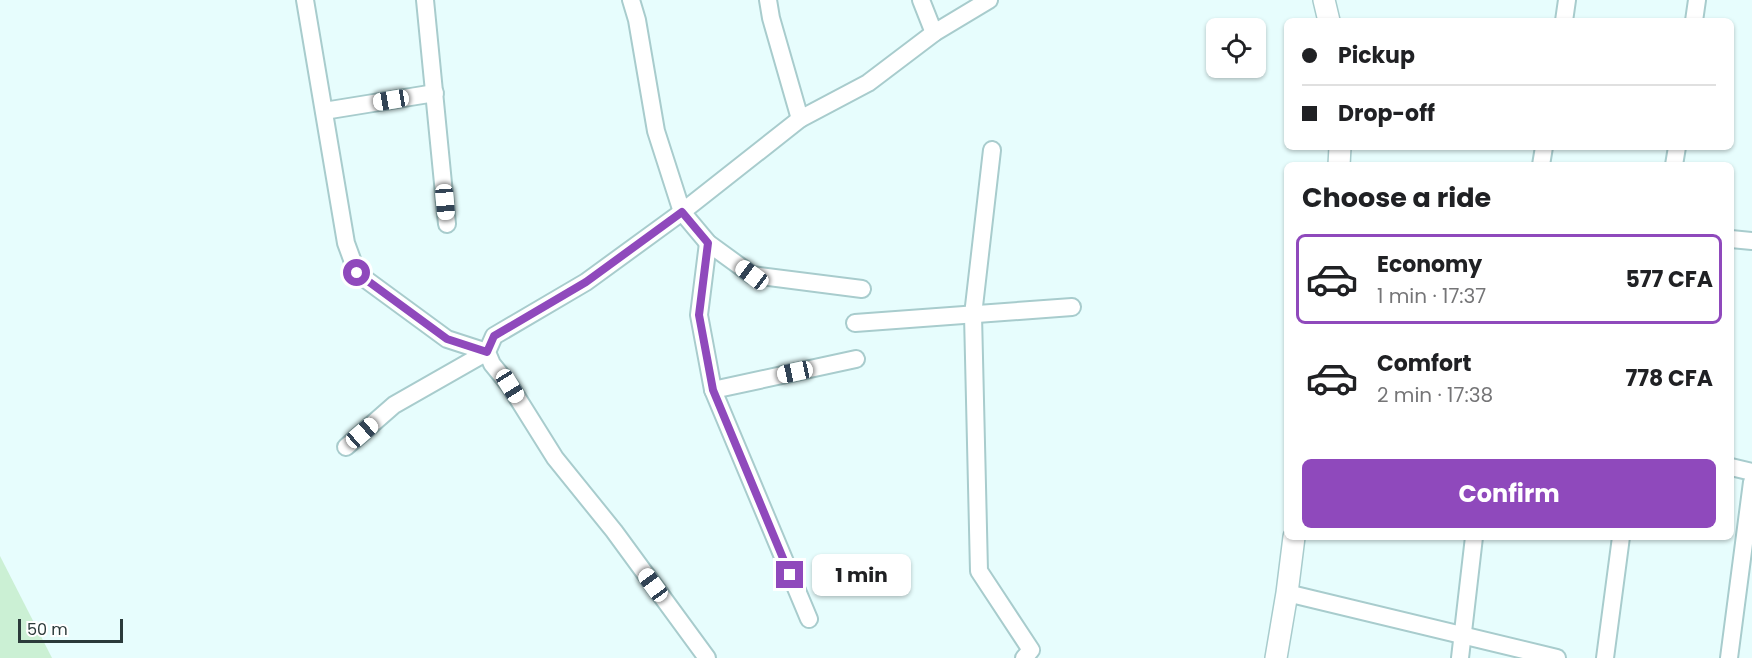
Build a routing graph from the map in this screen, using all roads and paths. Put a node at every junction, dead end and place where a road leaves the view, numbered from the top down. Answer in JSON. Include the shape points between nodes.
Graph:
{"nodes":[{"id":1,"x":305,"y":0,"type":"edge"},
{"id":2,"x":425,"y":0,"type":"edge"},
{"id":3,"x":630,"y":0,"type":"edge"},
{"id":4,"x":768,"y":0,"type":"edge"},
{"id":5,"x":921,"y":0,"type":"edge"},
{"id":6,"x":989,"y":0,"type":"edge"},
{"id":7,"x":1324,"y":0,"type":"edge"},
{"id":8,"x":1567,"y":0,"type":"edge"},
{"id":9,"x":1697,"y":0,"type":"edge"},
{"id":10,"x":1328,"y":18,"type":"edge"},
{"id":11,"x":1564,"y":18,"type":"edge"},
{"id":12,"x":1694,"y":18,"type":"edge"},
{"id":13,"x":934,"y":33,"type":"junction"},
{"id":14,"x":435,"y":93,"type":"junction"},
{"id":15,"x":324,"y":111,"type":"junction"},
{"id":16,"x":800,"y":119,"type":"junction"},
{"id":17,"x":992,"y":150,"type":"dead end"},
{"id":18,"x":682,"y":212,"type":"junction"},
{"id":19,"x":447,"y":224,"type":"dead end"},
{"id":20,"x":1734,"y":239,"type":"edge"},
{"id":21,"x":1752,"y":241,"type":"edge"},
{"id":22,"x":708,"y":243,"type":"junction"},
{"id":23,"x":862,"y":289,"type":"dead end"},
{"id":24,"x":1071,"y":307,"type":"dead end"},
{"id":25,"x":973,"y":315,"type":"junction"},
{"id":26,"x":855,"y":323,"type":"dead end"},
{"id":27,"x":487,"y":352,"type":"junction"},
{"id":28,"x":856,"y":359,"type":"dead end"},
{"id":29,"x":713,"y":390,"type":"junction"},
{"id":30,"x":346,"y":447,"type":"dead end"},
{"id":31,"x":1734,"y":468,"type":"edge"},
{"id":32,"x":1752,"y":472,"type":"edge"},
{"id":33,"x":1752,"y":482,"type":"edge"},
{"id":34,"x":1294,"y":540,"type":"edge"},
{"id":35,"x":1474,"y":540,"type":"edge"},
{"id":36,"x":1621,"y":540,"type":"edge"},
{"id":37,"x":1287,"y":593,"type":"junction"},
{"id":38,"x":809,"y":619,"type":"dead end"},
{"id":39,"x":1463,"y":636,"type":"junction"},
{"id":40,"x":707,"y":658,"type":"edge"},
{"id":41,"x":1024,"y":658,"type":"edge"},
{"id":42,"x":1276,"y":658,"type":"edge"},
{"id":43,"x":1460,"y":658,"type":"edge"},
{"id":44,"x":1557,"y":658,"type":"edge"},
{"id":45,"x":1605,"y":658,"type":"edge"},
{"id":46,"x":1729,"y":658,"type":"edge"}],
"edges":[{"from":1,"to":15,"type":"street"},
{"from":2,"to":14,"type":"street"},
{"from":3,"to":18,"type":"street","via":[[638,20],[656,131]]},
{"from":4,"to":16,"type":"street"},
{"from":5,"to":13,"type":"street"},
{"from":6,"to":13,"type":"street"},
{"from":7,"to":10,"type":"street"},
{"from":8,"to":11,"type":"street"},
{"from":9,"to":12,"type":"street"},
{"from":13,"to":16,"type":"street","via":[[868,82]]},
{"from":14,"to":15,"type":"street"},
{"from":14,"to":19,"type":"street"},
{"from":15,"to":27,"type":"street","via":[[346,243],[357,273],[447,339]]},
{"from":16,"to":18,"type":"street"},
{"from":17,"to":25,"type":"street"},
{"from":18,"to":22,"type":"street"},
{"from":18,"to":27,"type":"street","via":[[586,282],[494,336]]},
{"from":20,"to":21,"type":"street"},
{"from":22,"to":23,"type":"street","via":[[752,275]]},
{"from":22,"to":29,"type":"street","via":[[699,315]]},
{"from":24,"to":25,"type":"street"},
{"from":25,"to":26,"type":"street"},
{"from":25,"to":41,"type":"street","via":[[979,571],[1030,650]]},
{"from":27,"to":30,"type":"street","via":[[394,405]]},
{"from":27,"to":40,"type":"street","via":[[555,458]]},
{"from":28,"to":29,"type":"street"},
{"from":29,"to":38,"type":"street"},
{"from":31,"to":32,"type":"street"},
{"from":33,"to":46,"type":"street"},
{"from":34,"to":37,"type":"street"},
{"from":35,"to":39,"type":"street"},
{"from":36,"to":45,"type":"street"},
{"from":37,"to":39,"type":"street"},
{"from":37,"to":42,"type":"street"},
{"from":39,"to":43,"type":"street"},
{"from":39,"to":44,"type":"street"}]}
